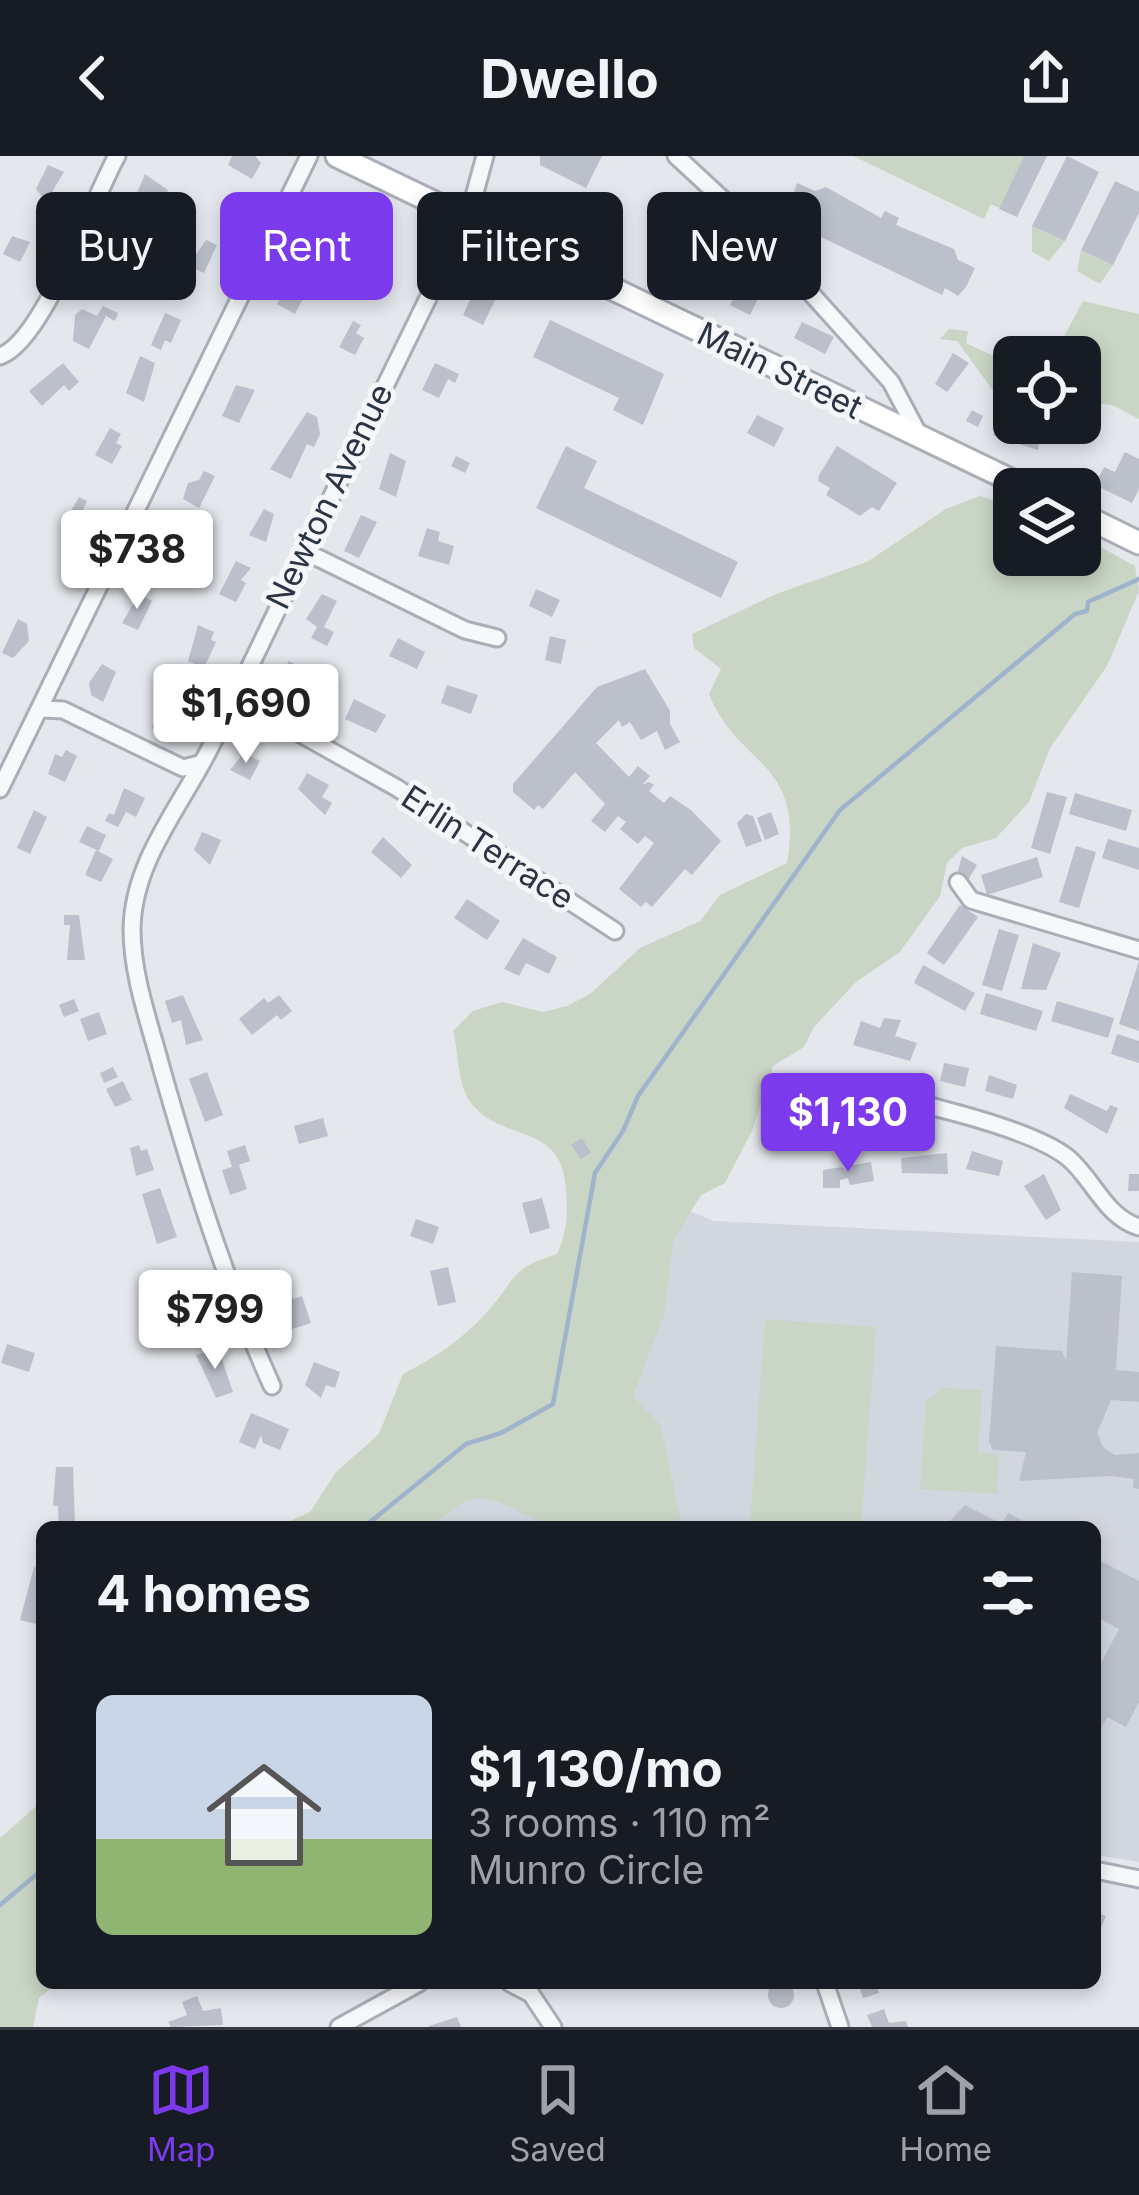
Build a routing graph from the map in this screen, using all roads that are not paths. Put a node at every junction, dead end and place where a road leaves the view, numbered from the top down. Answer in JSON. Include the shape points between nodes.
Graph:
{"nodes":[{"id":1,"x":117,"y":156,"type":"edge"},
{"id":2,"x":309,"y":156,"type":"edge"},
{"id":3,"x":337,"y":156,"type":"edge"},
{"id":4,"x":485,"y":156,"type":"edge"},
{"id":5,"x":676,"y":156,"type":"edge"},
{"id":6,"x":475,"y":192,"type":"edge"},
{"id":7,"x":417,"y":194,"type":"edge"},
{"id":8,"x":623,"y":292,"type":"edge"},
{"id":9,"x":428,"y":300,"type":"edge"},
{"id":10,"x":0,"y":356,"type":"edge"},
{"id":11,"x":920,"y":435,"type":"junction"},
{"id":12,"x":993,"y":471,"type":"edge"},
{"id":13,"x":1101,"y":524,"type":"edge"},
{"id":14,"x":1139,"y":543,"type":"edge"},
{"id":15,"x":304,"y":551,"type":"junction"},
{"id":16,"x":497,"y":638,"type":"dead end"},
{"id":17,"x":233,"y":696,"type":"junction"},
{"id":18,"x":42,"y":709,"type":"junction"},
{"id":19,"x":199,"y":764,"type":"junction"},
{"id":20,"x":0,"y":789,"type":"edge"},
{"id":21,"x":958,"y":882,"type":"dead end"},
{"id":22,"x":615,"y":931,"type":"dead end"},
{"id":23,"x":1139,"y":950,"type":"edge"},
{"id":24,"x":846,"y":1089,"type":"dead end"},
{"id":25,"x":1139,"y":1227,"type":"edge"},
{"id":26,"x":272,"y":1386,"type":"dead end"},
{"id":27,"x":1101,"y":1871,"type":"edge"},
{"id":28,"x":1139,"y":1879,"type":"edge"},
{"id":29,"x":408,"y":1989,"type":"edge"},
{"id":30,"x":521,"y":1989,"type":"edge"},
{"id":31,"x":827,"y":1989,"type":"edge"},
{"id":32,"x":338,"y":2027,"type":"edge"},
{"id":33,"x":554,"y":2027,"type":"edge"},
{"id":34,"x":841,"y":2027,"type":"edge"}],
"edges":[{"from":1,"to":10,"type":"street","via":[[33,325]]},
{"from":2,"to":18,"type":"street"},
{"from":3,"to":7,"type":"main road","name":"Main Street"},
{"from":4,"to":6,"type":"street","name":"Newton Avenue"},
{"from":5,"to":11,"type":"street","via":[[891,382]]},
{"from":8,"to":11,"type":"main road","name":"Main Street"},
{"from":9,"to":15,"type":"street","name":"Newton Avenue"},
{"from":11,"to":12,"type":"main road","name":"Main Street"},
{"from":13,"to":14,"type":"main road"},
{"from":15,"to":16,"type":"street"},
{"from":15,"to":17,"type":"street","name":"Newton Avenue"},
{"from":17,"to":19,"type":"street","name":"Newton Avenue"},
{"from":17,"to":22,"type":"street","name":"Erlin Terrace","via":[[398,788]]},
{"from":18,"to":19,"type":"street","via":[[63,710],[183,768]]},
{"from":18,"to":20,"type":"street"},
{"from":19,"to":26,"type":"street","name":"Newton Avenue","via":[[141,881],[133,953],[192,1178],[244,1332]]},
{"from":21,"to":23,"type":"street","via":[[971,900]]},
{"from":24,"to":25,"type":"street","via":[[1041,1144],[1066,1157]]},
{"from":27,"to":28,"type":"street"},
{"from":29,"to":32,"type":"street"},
{"from":30,"to":33,"type":"street"},
{"from":31,"to":34,"type":"street"}]}
